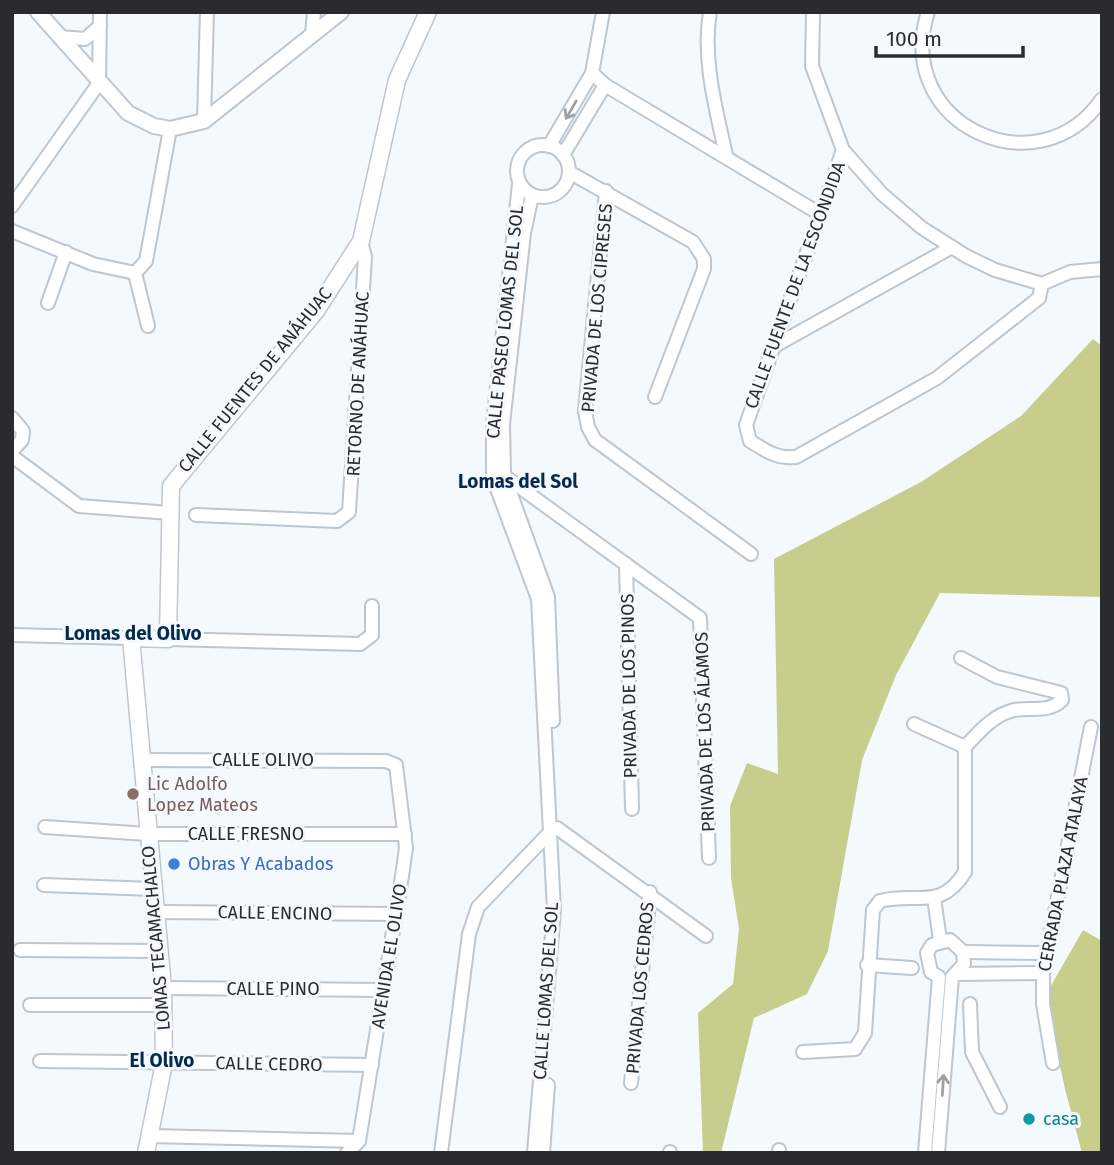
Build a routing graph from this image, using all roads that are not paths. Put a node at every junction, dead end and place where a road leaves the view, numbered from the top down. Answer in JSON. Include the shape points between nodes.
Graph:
{"nodes":[{"id":1,"x":38,"y":12,"type":"edge"},
{"id":2,"x":100,"y":12,"type":"edge"},
{"id":3,"x":207,"y":12,"type":"edge"},
{"id":4,"x":314,"y":12,"type":"edge"},
{"id":5,"x":428,"y":12,"type":"edge"},
{"id":6,"x":603,"y":12,"type":"edge"},
{"id":7,"x":710,"y":12,"type":"edge"},
{"id":8,"x":813,"y":12,"type":"edge"},
{"id":9,"x":929,"y":12,"type":"edge"},
{"id":10,"x":336,"y":13,"type":"edge"},
{"id":11,"x":100,"y":26,"type":"junction"},
{"id":12,"x":312,"y":34,"type":"junction"},
{"id":13,"x":60,"y":37,"type":"junction"},
{"id":14,"x":592,"y":73,"type":"junction"},
{"id":15,"x":99,"y":83,"type":"junction"},
{"id":16,"x":605,"y":85,"type":"junction"},
{"id":17,"x":1102,"y":99,"type":"edge"},
{"id":18,"x":204,"y":121,"type":"junction"},
{"id":19,"x":170,"y":129,"type":"junction"},
{"id":20,"x":549,"y":146,"type":"junction"},
{"id":21,"x":844,"y":149,"type":"junction"},
{"id":22,"x":563,"y":155,"type":"junction"},
{"id":23,"x":726,"y":155,"type":"junction"},
{"id":24,"x":569,"y":172,"type":"junction"},
{"id":25,"x":519,"y":184,"type":"junction"},
{"id":26,"x":606,"y":191,"type":"junction"},
{"id":27,"x":533,"y":196,"type":"junction"},
{"id":28,"x":12,"y":206,"type":"edge"},
{"id":29,"x":820,"y":214,"type":"junction"},
{"id":30,"x":12,"y":231,"type":"edge"},
{"id":31,"x":361,"y":242,"type":"junction"},
{"id":32,"x":952,"y":247,"type":"junction"},
{"id":33,"x":66,"y":252,"type":"junction"},
{"id":34,"x":1102,"y":269,"type":"edge"},
{"id":35,"x":135,"y":273,"type":"junction"},
{"id":36,"x":1042,"y":284,"type":"junction"},
{"id":37,"x":48,"y":303,"type":"dead end"},
{"id":38,"x":148,"y":326,"type":"dead end"},
{"id":39,"x":771,"y":348,"type":"junction"},
{"id":40,"x":656,"y":397,"type":"dead end"},
{"id":41,"x":12,"y":418,"type":"edge"},
{"id":42,"x":12,"y":453,"type":"edge"},
{"id":43,"x":498,"y":477,"type":"junction"},
{"id":44,"x":170,"y":513,"type":"junction"},
{"id":45,"x":196,"y":515,"type":"dead end"},
{"id":46,"x":751,"y":554,"type":"dead end"},
{"id":47,"x":626,"y":564,"type":"junction"},
{"id":48,"x":372,"y":606,"type":"dead end"},
{"id":49,"x":12,"y":635,"type":"edge"},
{"id":50,"x":131,"y":638,"type":"junction"},
{"id":51,"x":168,"y":639,"type":"junction"},
{"id":52,"x":961,"y":658,"type":"dead end"},
{"id":53,"x":914,"y":724,"type":"dead end"},
{"id":54,"x":1091,"y":727,"type":"dead end"},
{"id":55,"x":965,"y":747,"type":"junction"},
{"id":56,"x":141,"y":760,"type":"junction"},
{"id":57,"x":386,"y":761,"type":"joint"},
{"id":58,"x":632,"y":809,"type":"dead end"},
{"id":59,"x":46,"y":827,"type":"dead end"},
{"id":60,"x":554,"y":828,"type":"junction"},
{"id":61,"x":147,"y":834,"type":"junction"},
{"id":62,"x":405,"y":834,"type":"junction"},
{"id":63,"x":709,"y":858,"type":"dead end"},
{"id":64,"x":44,"y":885,"type":"dead end"},
{"id":65,"x":153,"y":889,"type":"junction"},
{"id":66,"x":650,"y":892,"type":"junction"},
{"id":67,"x":934,"y":898,"type":"junction"},
{"id":68,"x":155,"y":912,"type":"junction"},
{"id":69,"x":396,"y":914,"type":"junction"},
{"id":70,"x":706,"y":936,"type":"dead end"},
{"id":71,"x":940,"y":940,"type":"junction"},
{"id":72,"x":20,"y":950,"type":"dead end"},
{"id":73,"x":159,"y":951,"type":"junction"},
{"id":74,"x":964,"y":953,"type":"junction"},
{"id":75,"x":1025,"y":953,"type":"junction"},
{"id":76,"x":1047,"y":953,"type":"junction"},
{"id":77,"x":867,"y":965,"type":"junction"},
{"id":78,"x":912,"y":968,"type":"dead end"},
{"id":79,"x":1023,"y":973,"type":"junction"},
{"id":80,"x":1043,"y":973,"type":"junction"},
{"id":81,"x":957,"y":974,"type":"junction"},
{"id":82,"x":163,"y":988,"type":"junction"},
{"id":83,"x":383,"y":990,"type":"junction"},
{"id":84,"x":970,"y":1004,"type":"dead end"},
{"id":85,"x":30,"y":1005,"type":"dead end"},
{"id":86,"x":163,"y":1006,"type":"junction"},
{"id":87,"x":948,"y":1020,"type":"junction"},
{"id":88,"x":969,"y":1020,"type":"junction"},
{"id":89,"x":803,"y":1052,"type":"dead end"},
{"id":90,"x":40,"y":1061,"type":"dead end"},
{"id":91,"x":164,"y":1063,"type":"junction"},
{"id":92,"x":1054,"y":1063,"type":"dead end"},
{"id":93,"x":372,"y":1065,"type":"junction"},
{"id":94,"x":631,"y":1083,"type":"dead end"},
{"id":95,"x":1000,"y":1107,"type":"dead end"},
{"id":96,"x":149,"y":1136,"type":"junction"},
{"id":97,"x":359,"y":1141,"type":"junction"},
{"id":98,"x":146,"y":1153,"type":"edge"},
{"id":99,"x":347,"y":1153,"type":"edge"},
{"id":100,"x":442,"y":1153,"type":"edge"},
{"id":101,"x":534,"y":1153,"type":"edge"},
{"id":102,"x":543,"y":1153,"type":"edge"},
{"id":103,"x":925,"y":1153,"type":"edge"},
{"id":104,"x":938,"y":1153,"type":"edge"}],
"edges":[{"from":1,"to":13,"type":"street"},
{"from":2,"to":11,"type":"street"},
{"from":3,"to":18,"type":"street"},
{"from":4,"to":12,"type":"street"},
{"from":5,"to":31,"type":"main road","name":"CALLE FUENTES DE ANÁHUAC","via":[[397,80]]},
{"from":6,"to":14,"type":"street"},
{"from":7,"to":23,"type":"street","via":[[713,93]]},
{"from":8,"to":21,"type":"street","via":[[812,66]]},
{"from":9,"to":17,"type":"street","via":[[923,37],[932,89],[949,115],[977,135],[1016,142],[1055,135],[1079,122]]},
{"from":10,"to":12,"type":"street"},
{"from":11,"to":13,"type":"street","via":[[85,39]]},
{"from":11,"to":15,"type":"street"},
{"from":12,"to":18,"type":"street"},
{"from":13,"to":15,"type":"street"},
{"from":14,"to":16,"type":"street"},
{"from":14,"to":20,"type":"street","one_way":true},
{"from":15,"to":19,"type":"street","via":[[128,113],[154,127]]},
{"from":15,"to":28,"type":"street"},
{"from":16,"to":22,"type":"street"},
{"from":16,"to":23,"type":"street"},
{"from":18,"to":19,"type":"street"},
{"from":19,"to":35,"type":"street","via":[[146,261]]},
{"from":20,"to":22,"type":"street"},
{"from":20,"to":25,"type":"street","via":[[539,145],[522,155],[517,164]]},
{"from":21,"to":29,"type":"street","name":"CALLE FUENTE DE LA ESCONDIDA"},
{"from":21,"to":32,"type":"street","via":[[882,194]]},
{"from":22,"to":24,"type":"street"},
{"from":23,"to":29,"type":"street"},
{"from":24,"to":26,"type":"street"},
{"from":24,"to":27,"type":"street","via":[[557,194]]},
{"from":25,"to":27,"type":"street"},
{"from":25,"to":43,"type":"street","name":"CALLE PASEO LOMAS DEL SOL","via":[[493,424]]},
{"from":26,"to":40,"type":"street","via":[[693,242],[704,259]]},
{"from":26,"to":46,"type":"street","name":"PRIVADA DE LOS CIPRESES","via":[[588,426],[595,440]]},
{"from":27,"to":43,"type":"street","name":"CALLE PASEO LOMAS DEL SOL","via":[[524,233]]},
{"from":29,"to":39,"type":"street","name":"CALLE FUENTE DE LA ESCONDIDA"},
{"from":30,"to":33,"type":"street"},
{"from":31,"to":44,"type":"main road","name":"CALLE FUENTES DE ANÁHUAC","via":[[316,311],[179,472],[171,486]]},
{"from":31,"to":45,"type":"street","name":"RETORNO DE ANÁHUAC","via":[[365,257],[349,512],[337,521]]},
{"from":32,"to":36,"type":"street","via":[[995,270]]},
{"from":32,"to":39,"type":"street"},
{"from":33,"to":35,"type":"street","via":[[93,264]]},
{"from":33,"to":37,"type":"street"},
{"from":34,"to":36,"type":"street","via":[[1070,272]]},
{"from":35,"to":38,"type":"street"},
{"from":36,"to":39,"type":"street","name":"CALLE FUENTE DE LA ESCONDIDA","via":[[1039,298],[937,378],[796,457],[769,454],[746,433]]},
{"from":41,"to":42,"type":"street","via":[[23,431]]},
{"from":42,"to":44,"type":"street","via":[[79,506]]},
{"from":43,"to":47,"type":"street"},
{"from":43,"to":60,"type":"street","name":"CALLE PASEO LOMAS DEL SOL","via":[[538,599]]},
{"from":44,"to":51,"type":"main road","name":"CALLE FUENTES DE ANÁHUAC"},
{"from":47,"to":58,"type":"street","name":"PRIVADA DE LOS PINOS"},
{"from":47,"to":63,"type":"street","name":"PRIVADA DE LOS ÁLAMOS","via":[[701,618]]},
{"from":48,"to":51,"type":"street","via":[[372,635],[368,641],[352,645]]},
{"from":49,"to":50,"type":"street"},
{"from":50,"to":51,"type":"main road"},
{"from":50,"to":56,"type":"main road","name":"LOMAS TECAMACHALCO"},
{"from":52,"to":55,"type":"street","via":[[997,677],[1061,693],[1062,700],[1056,707],[1013,710],[995,718]]},
{"from":53,"to":55,"type":"street"},
{"from":54,"to":76,"type":"street","name":"CERRADA PLAZA ATALAYA"},
{"from":55,"to":67,"type":"street","via":[[965,872],[944,896]]},
{"from":56,"to":57,"type":"street","name":"CALLE OLIVO"},
{"from":56,"to":61,"type":"main road","name":"LOMAS TECAMACHALCO"},
{"from":57,"to":62,"type":"street","name":"AVENIDA EL OLIVO","via":[[397,770]]},
{"from":59,"to":61,"type":"street","name":"CALLE FRESNO"},
{"from":60,"to":66,"type":"street"},
{"from":60,"to":100,"type":"street","via":[[478,907],[469,934]]},
{"from":60,"to":101,"type":"street","name":"CALLE LOMAS DEL SOL","via":[[554,910]]},
{"from":60,"to":102,"type":"street","name":"CALLE LOMAS DEL SOL","via":[[559,910]]},
{"from":61,"to":62,"type":"street","name":"CALLE FRESNO"},
{"from":61,"to":65,"type":"main road","name":"LOMAS TECAMACHALCO"},
{"from":62,"to":69,"type":"street","name":"AVENIDA EL OLIVO"},
{"from":64,"to":65,"type":"street"},
{"from":65,"to":68,"type":"main road","name":"LOMAS TECAMACHALCO"},
{"from":66,"to":70,"type":"street"},
{"from":66,"to":94,"type":"street","name":"PRIVADA LOS CEDROS"},
{"from":67,"to":71,"type":"street"},
{"from":67,"to":77,"type":"street","via":[[880,901],[873,910]]},
{"from":68,"to":69,"type":"street","name":"CALLE ENCINO"},
{"from":68,"to":73,"type":"main road","name":"LOMAS TECAMACHALCO"},
{"from":69,"to":83,"type":"street","name":"AVENIDA EL OLIVO"},
{"from":71,"to":74,"type":"street","via":[[950,940]]},
{"from":71,"to":103,"type":"street","via":[[927,953],[926,963],[939,977]]},
{"from":72,"to":73,"type":"street"},
{"from":73,"to":82,"type":"main road","name":"LOMAS TECAMACHALCO"},
{"from":74,"to":75,"type":"street"},
{"from":74,"to":81,"type":"street"},
{"from":75,"to":76,"type":"street"},
{"from":75,"to":79,"type":"street"},
{"from":76,"to":80,"type":"street","name":"CERRADA PLAZA ATALAYA"},
{"from":77,"to":78,"type":"street"},
{"from":77,"to":89,"type":"street","via":[[864,1033],[855,1049]]},
{"from":79,"to":80,"type":"street"},
{"from":79,"to":81,"type":"street"},
{"from":80,"to":92,"type":"street","name":"CERRADA PLAZA ATALAYA","via":[[1043,1004]]},
{"from":81,"to":87,"type":"street","via":[[952,977]]},
{"from":82,"to":83,"type":"street","name":"CALLE PINO"},
{"from":82,"to":86,"type":"main road","name":"LOMAS TECAMACHALCO"},
{"from":83,"to":93,"type":"street","name":"AVENIDA EL OLIVO"},
{"from":84,"to":88,"type":"street"},
{"from":85,"to":86,"type":"street"},
{"from":86,"to":91,"type":"main road","name":"LOMAS TECAMACHALCO"},
{"from":87,"to":88,"type":"street"},
{"from":104,"to":87,"type":"street","one_way":true},
{"from":88,"to":95,"type":"street","via":[[972,1052]]},
{"from":90,"to":91,"type":"street","name":"CALLE CEDRO"},
{"from":91,"to":93,"type":"street","name":"CALLE CEDRO"},
{"from":91,"to":96,"type":"main road","name":"LOMAS TECAMACHALCO"},
{"from":93,"to":97,"type":"street","name":"AVENIDA EL OLIVO"},
{"from":96,"to":97,"type":"street"},
{"from":96,"to":98,"type":"main road","name":"LOMAS TECAMACHALCO"},
{"from":97,"to":99,"type":"street"}]}
